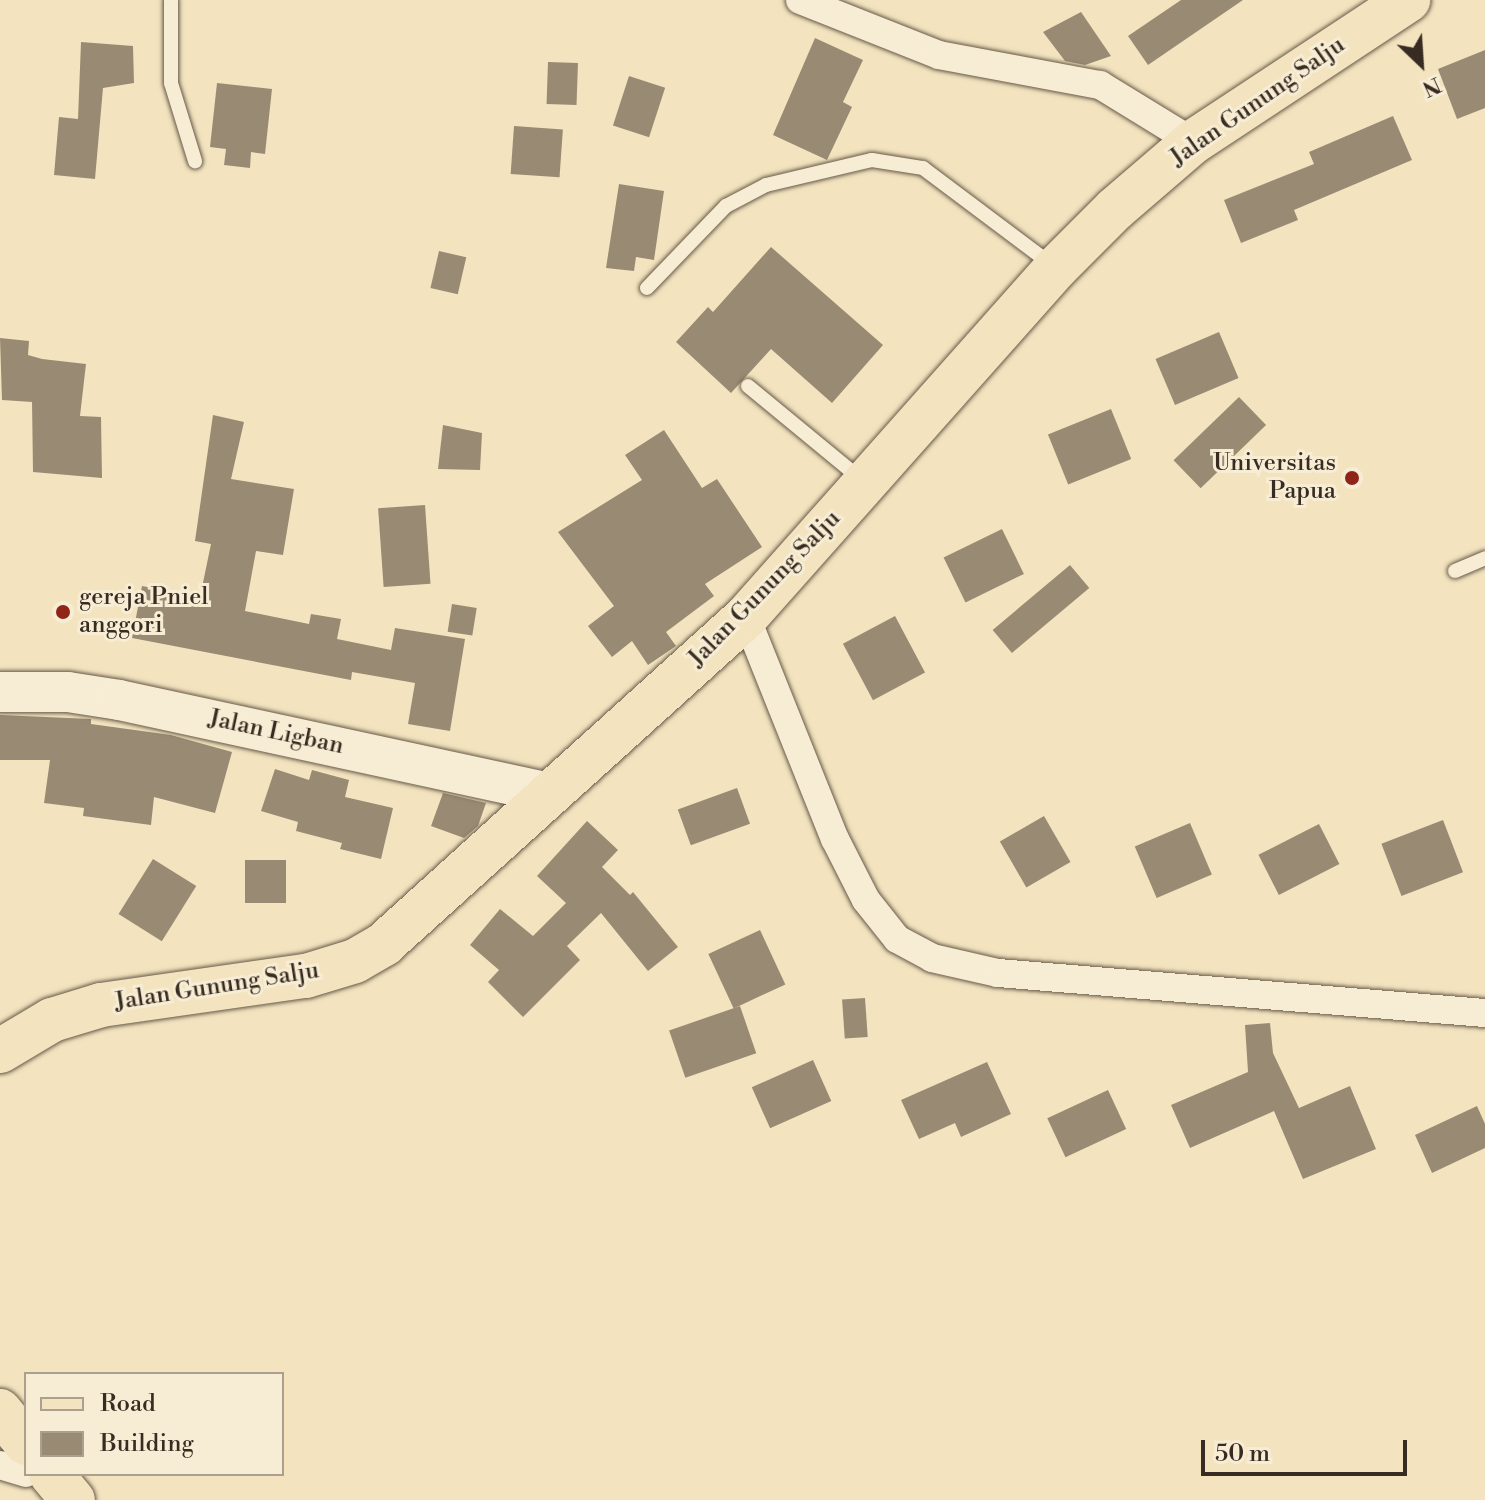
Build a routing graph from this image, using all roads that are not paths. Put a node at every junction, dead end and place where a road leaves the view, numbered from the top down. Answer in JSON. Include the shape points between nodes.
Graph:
{"nodes":[{"id":1,"x":171,"y":0,"type":"edge"},
{"id":2,"x":800,"y":0,"type":"edge"},
{"id":3,"x":1408,"y":0,"type":"edge"},
{"id":4,"x":1193,"y":142,"type":"junction"},
{"id":5,"x":195,"y":161,"type":"dead end"},
{"id":6,"x":1056,"y":268,"type":"junction"},
{"id":7,"x":647,"y":288,"type":"dead end"},
{"id":8,"x":748,"y":386,"type":"dead end"},
{"id":9,"x":865,"y":482,"type":"junction"},
{"id":10,"x":1485,"y":558,"type":"edge"},
{"id":11,"x":1455,"y":571,"type":"dead end"},
{"id":12,"x":746,"y":617,"type":"junction"},
{"id":13,"x":0,"y":692,"type":"edge"},
{"id":14,"x":550,"y":793,"type":"junction"},
{"id":15,"x":1485,"y":1013,"type":"edge"},
{"id":16,"x":0,"y":1051,"type":"edge"},
{"id":17,"x":0,"y":1411,"type":"edge"},
{"id":18,"x":24,"y":1441,"type":"edge"},
{"id":19,"x":0,"y":1465,"type":"edge"},
{"id":20,"x":24,"y":1473,"type":"edge"}],
"edges":[{"from":1,"to":5,"type":"lane","via":[[171,83]]},
{"from":2,"to":4,"type":"street","via":[[939,55],[1100,85]]},
{"from":3,"to":4,"type":"main road","name":"Jalan Gunung Salju"},
{"from":4,"to":6,"type":"main road","name":"Jalan Gunung Salju"},
{"from":6,"to":7,"type":"lane","via":[[923,168],[872,160],[766,185],[726,206]]},
{"from":6,"to":9,"type":"main road","name":"Jalan Gunung Salju"},
{"from":8,"to":9,"type":"lane"},
{"from":9,"to":12,"type":"main road","name":"Jalan Gunung Salju"},
{"from":10,"to":11,"type":"lane"},
{"from":12,"to":14,"type":"main road","name":"Jalan Gunung Salju"},
{"from":12,"to":15,"type":"street","via":[[835,839],[866,900],[897,939],[932,958],[998,973]]},
{"from":13,"to":14,"type":"main road","name":"Jalan Ligban","via":[[91,695]]},
{"from":14,"to":16,"type":"main road","name":"Jalan Gunung Salju","via":[[401,930],[355,961],[306,976],[101,1005],[52,1020]]},
{"from":17,"to":18,"type":"main road"},
{"from":19,"to":20,"type":"street"}]}
